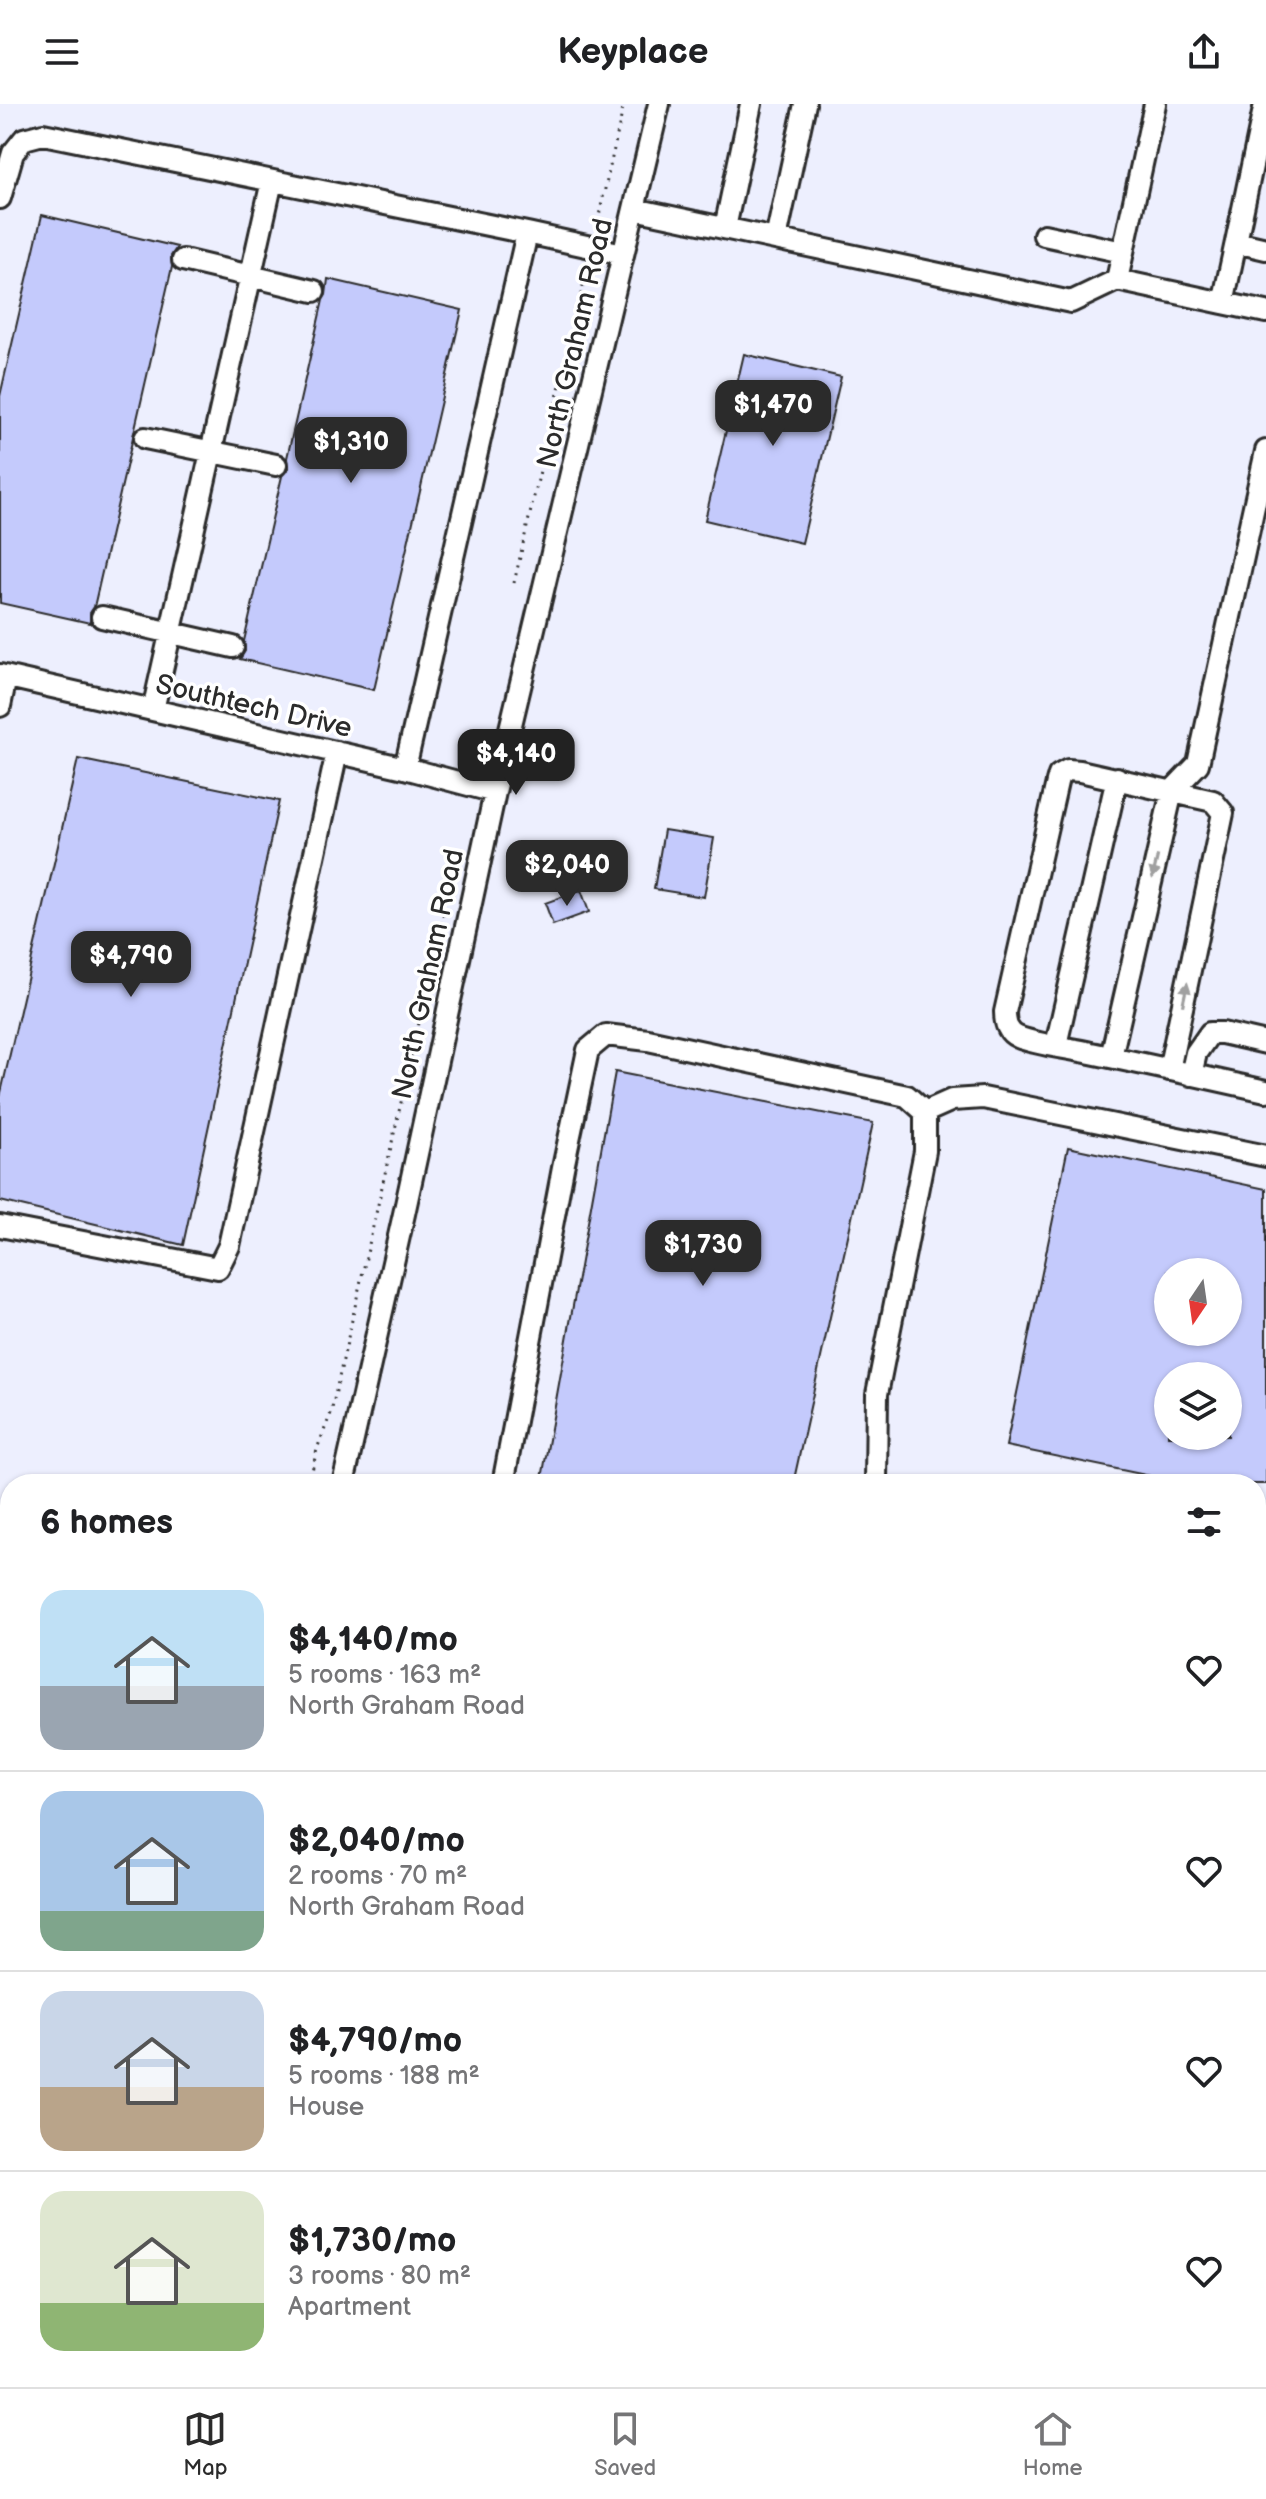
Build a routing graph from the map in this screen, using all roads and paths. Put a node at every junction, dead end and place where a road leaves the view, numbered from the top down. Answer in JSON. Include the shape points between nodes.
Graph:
{"nodes":[{"id":1,"x":624,"y":104,"type":"edge"},
{"id":2,"x":659,"y":104,"type":"edge"},
{"id":3,"x":751,"y":104,"type":"edge"},
{"id":4,"x":805,"y":104,"type":"edge"},
{"id":5,"x":1155,"y":104,"type":"edge"},
{"id":6,"x":1265,"y":104,"type":"edge"},
{"id":7,"x":272,"y":181,"type":"junction"},
{"id":8,"x":0,"y":198,"type":"edge"},
{"id":9,"x":634,"y":209,"type":"junction"},
{"id":10,"x":725,"y":228,"type":"junction"},
{"id":11,"x":527,"y":233,"type":"junction"},
{"id":12,"x":1044,"y":235,"type":"dead end"},
{"id":13,"x":776,"y":239,"type":"junction"},
{"id":14,"x":1236,"y":242,"type":"junction"},
{"id":15,"x":592,"y":247,"type":"junction"},
{"id":16,"x":1266,"y":249,"type":"edge"},
{"id":17,"x":1123,"y":252,"type":"junction"},
{"id":18,"x":623,"y":254,"type":"junction"},
{"id":19,"x":183,"y":260,"type":"dead end"},
{"id":20,"x":251,"y":275,"type":"junction"},
{"id":21,"x":1117,"y":280,"type":"junction"},
{"id":22,"x":314,"y":291,"type":"dead end"},
{"id":23,"x":1223,"y":303,"type":"junction"},
{"id":24,"x":1266,"y":312,"type":"edge"},
{"id":25,"x":145,"y":438,"type":"dead end"},
{"id":26,"x":1266,"y":451,"type":"edge"},
{"id":27,"x":211,"y":452,"type":"junction"},
{"id":28,"x":276,"y":465,"type":"dead end"},
{"id":29,"x":514,"y":583,"type":"dead end"},
{"id":30,"x":102,"y":617,"type":"dead end"},
{"id":31,"x":170,"y":633,"type":"junction"},
{"id":32,"x":233,"y":647,"type":"dead end"},
{"id":33,"x":3,"y":676,"type":"edge"},
{"id":34,"x":0,"y":706,"type":"edge"},
{"id":35,"x":153,"y":710,"type":"junction"},
{"id":36,"x":337,"y":752,"type":"junction"},
{"id":37,"x":405,"y":768,"type":"junction"},
{"id":38,"x":1117,"y":778,"type":"junction"},
{"id":39,"x":1172,"y":791,"type":"junction"},
{"id":40,"x":495,"y":792,"type":"junction"},
{"id":41,"x":444,"y":912,"type":"dead end"},
{"id":42,"x":1266,"y":1043,"type":"edge"},
{"id":43,"x":1056,"y":1045,"type":"junction"},
{"id":44,"x":1111,"y":1057,"type":"junction"},
{"id":45,"x":1169,"y":1070,"type":"junction"},
{"id":46,"x":1191,"y":1075,"type":"junction"},
{"id":47,"x":1266,"y":1091,"type":"edge"},
{"id":48,"x":925,"y":1112,"type":"junction"},
{"id":49,"x":1266,"y":1156,"type":"edge"},
{"id":50,"x":0,"y":1226,"type":"edge"},
{"id":51,"x":311,"y":1474,"type":"edge"},
{"id":52,"x":345,"y":1474,"type":"edge"},
{"id":53,"x":505,"y":1474,"type":"edge"},
{"id":54,"x":876,"y":1474,"type":"edge"}],
"edges":[{"from":1,"to":15,"type":"path"},
{"from":2,"to":9,"type":"street","name":"North Graham Road"},
{"from":3,"to":10,"type":"street"},
{"from":4,"to":13,"type":"street"},
{"from":5,"to":17,"type":"street"},
{"from":6,"to":14,"type":"street"},
{"from":7,"to":8,"type":"street","via":[[43,134],[24,139],[13,153]]},
{"from":7,"to":11,"type":"street"},
{"from":7,"to":20,"type":"street"},
{"from":9,"to":10,"type":"street"},
{"from":9,"to":18,"type":"street","name":"North Graham Road"},
{"from":10,"to":13,"type":"street"},
{"from":11,"to":15,"type":"street"},
{"from":11,"to":37,"type":"street"},
{"from":12,"to":17,"type":"street"},
{"from":13,"to":21,"type":"street","via":[[1071,302]]},
{"from":14,"to":16,"type":"street"},
{"from":14,"to":23,"type":"street"},
{"from":15,"to":18,"type":"street"},
{"from":15,"to":29,"type":"path"},
{"from":17,"to":21,"type":"street"},
{"from":18,"to":40,"type":"street","name":"North Graham Road"},
{"from":19,"to":20,"type":"street"},
{"from":20,"to":22,"type":"street"},
{"from":20,"to":27,"type":"street"},
{"from":21,"to":23,"type":"street"},
{"from":23,"to":24,"type":"street"},
{"from":25,"to":27,"type":"street"},
{"from":26,"to":39,"type":"street","via":[[1198,764]]},
{"from":27,"to":28,"type":"street"},
{"from":27,"to":31,"type":"street"},
{"from":30,"to":31,"type":"street"},
{"from":31,"to":32,"type":"street"},
{"from":31,"to":35,"type":"street"},
{"from":33,"to":34,"type":"street"},
{"from":33,"to":35,"type":"street","name":"Southtech Drive"},
{"from":35,"to":36,"type":"street","name":"Southtech Drive"},
{"from":36,"to":37,"type":"street","name":"Southtech Drive"},
{"from":36,"to":50,"type":"street","via":[[229,1246],[218,1268]]},
{"from":37,"to":40,"type":"street","name":"Southtech Drive"},
{"from":38,"to":39,"type":"street"},
{"from":38,"to":43,"type":"street"},
{"from":38,"to":43,"type":"street","via":[[1068,770],[1059,775],[1032,889],[1005,1022],[1019,1037]]},
{"from":39,"to":44,"type":"street","one_way":true},
{"from":45,"to":39,"type":"street","one_way":true,"via":[[1223,813],[1213,801]]},
{"from":40,"to":52,"type":"street","name":"North Graham Road"},
{"from":41,"to":51,"type":"path","via":[[331,1413]]},
{"from":42,"to":46,"type":"street","via":[[1210,1033],[1196,1053]]},
{"from":43,"to":44,"type":"street"},
{"from":44,"to":45,"type":"street"},
{"from":45,"to":46,"type":"street"},
{"from":46,"to":47,"type":"street"},
{"from":48,"to":49,"type":"street","via":[[952,1100],[983,1098]]},
{"from":48,"to":53,"type":"street","via":[[907,1096],[648,1040],[606,1035],[588,1050]]},
{"from":48,"to":54,"type":"street","via":[[925,1151],[877,1394]]}]}
